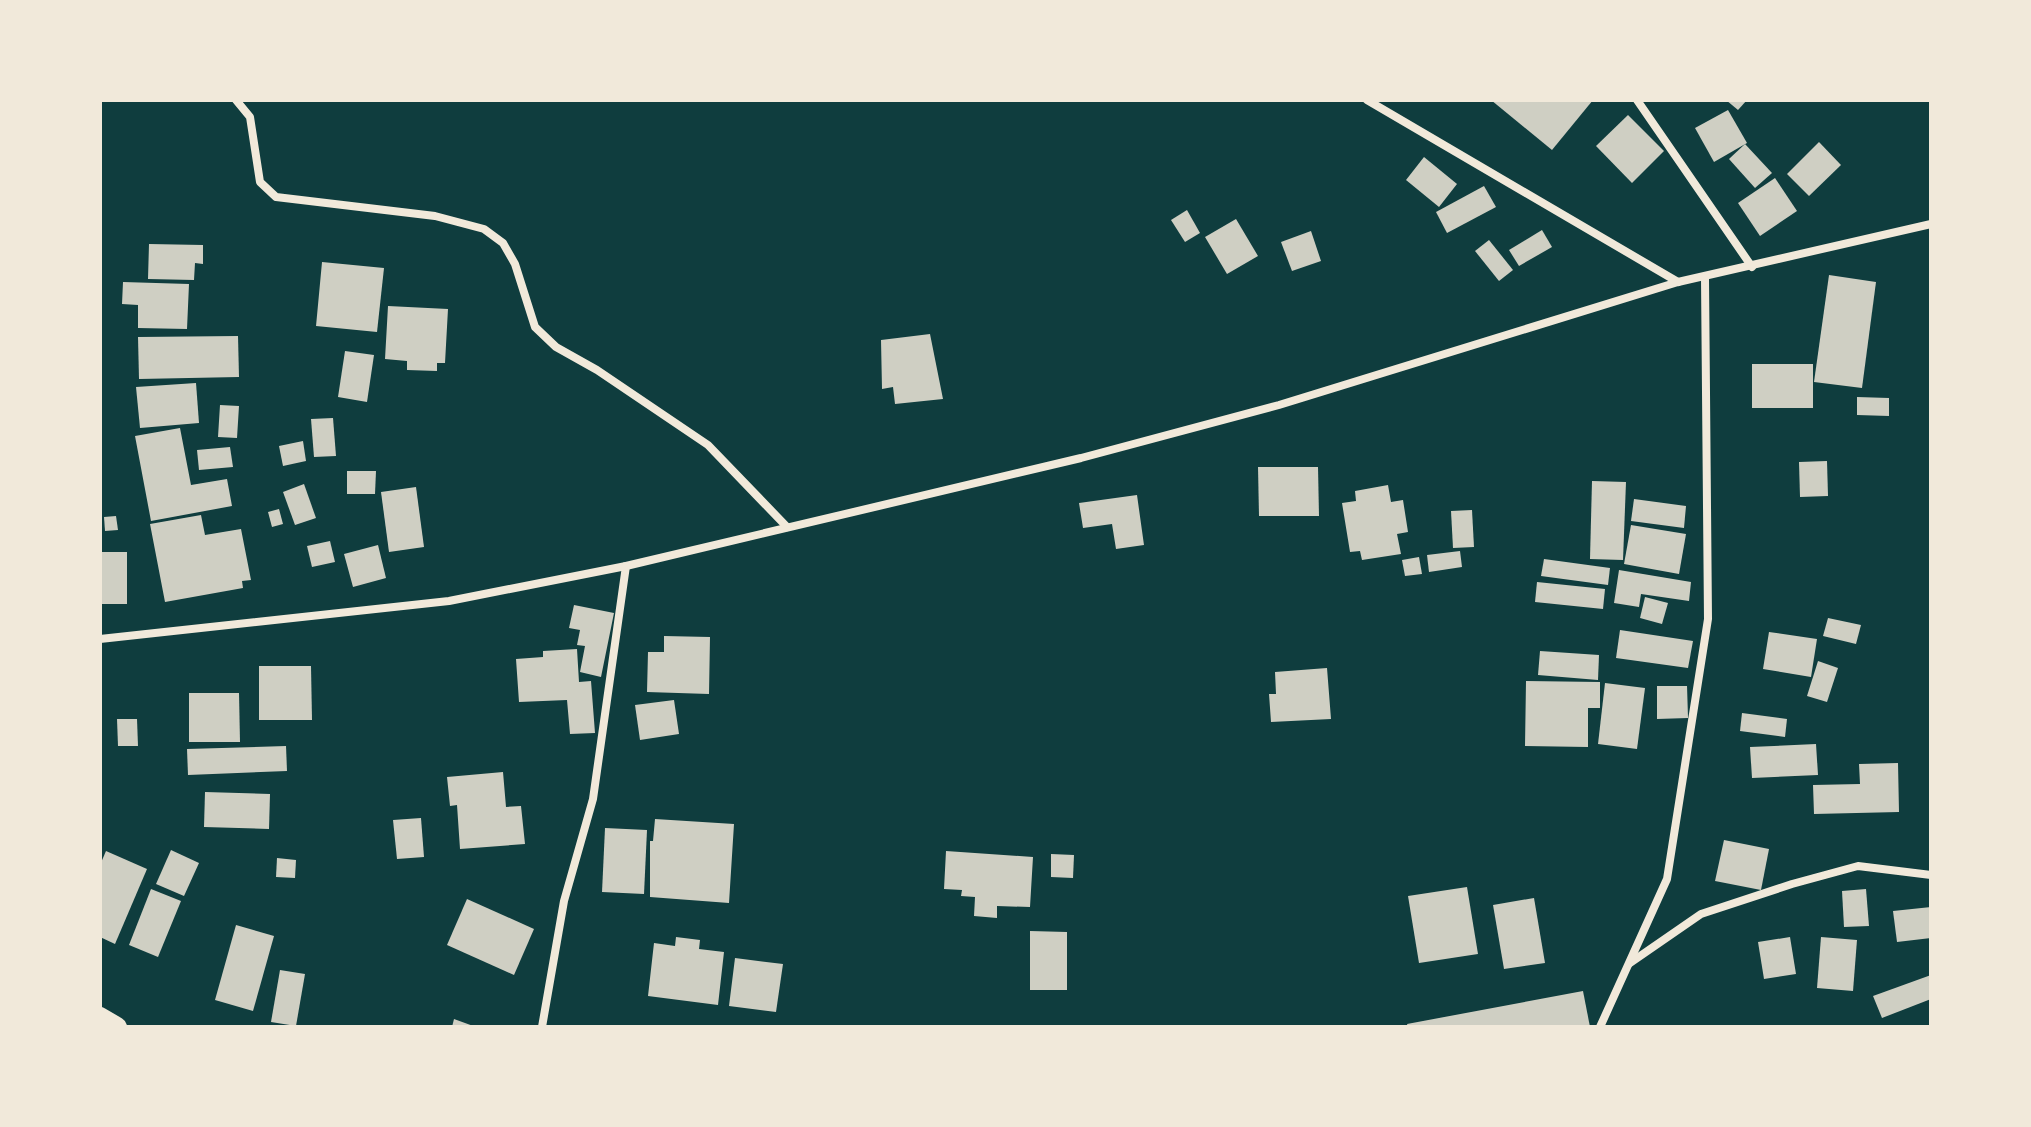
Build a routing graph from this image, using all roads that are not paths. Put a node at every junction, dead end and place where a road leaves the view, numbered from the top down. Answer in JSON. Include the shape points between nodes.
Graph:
{"nodes":[{"id":1,"x":236,"y":100,"type":"edge"},
{"id":2,"x":1367,"y":100,"type":"edge"},
{"id":3,"x":1637,"y":100,"type":"edge"},
{"id":4,"x":1931,"y":224,"type":"edge"},
{"id":5,"x":1752,"y":267,"type":"junction"},
{"id":6,"x":1705,"y":278,"type":"junction"},
{"id":7,"x":1678,"y":282,"type":"junction"},
{"id":8,"x":787,"y":527,"type":"junction"},
{"id":9,"x":626,"y":566,"type":"junction"},
{"id":10,"x":100,"y":639,"type":"edge"},
{"id":11,"x":1931,"y":875,"type":"edge"},
{"id":12,"x":1629,"y":963,"type":"junction"},
{"id":13,"x":100,"y":1017,"type":"edge"},
{"id":14,"x":117,"y":1027,"type":"edge"},
{"id":15,"x":542,"y":1027,"type":"edge"},
{"id":16,"x":1600,"y":1027,"type":"edge"}],
"edges":[{"from":1,"to":8,"type":"street","via":[[250,117],[260,182],[276,197],[435,216],[484,229],[503,243],[515,264],[535,327],[556,347],[708,445]]},
{"from":2,"to":7,"type":"street"},
{"from":3,"to":5,"type":"street"},
{"from":4,"to":5,"type":"street"},
{"from":5,"to":6,"type":"street"},
{"from":6,"to":7,"type":"street"},
{"from":6,"to":12,"type":"street","via":[[1708,619],[1667,879]]},
{"from":7,"to":8,"type":"street","via":[[1279,405]]},
{"from":8,"to":9,"type":"street"},
{"from":9,"to":10,"type":"street","via":[[449,601]]},
{"from":9,"to":15,"type":"street","via":[[593,799],[564,901]]},
{"from":11,"to":12,"type":"street","via":[[1858,866],[1792,884],[1701,914]]},
{"from":12,"to":16,"type":"street"},
{"from":13,"to":14,"type":"main road"}]}
